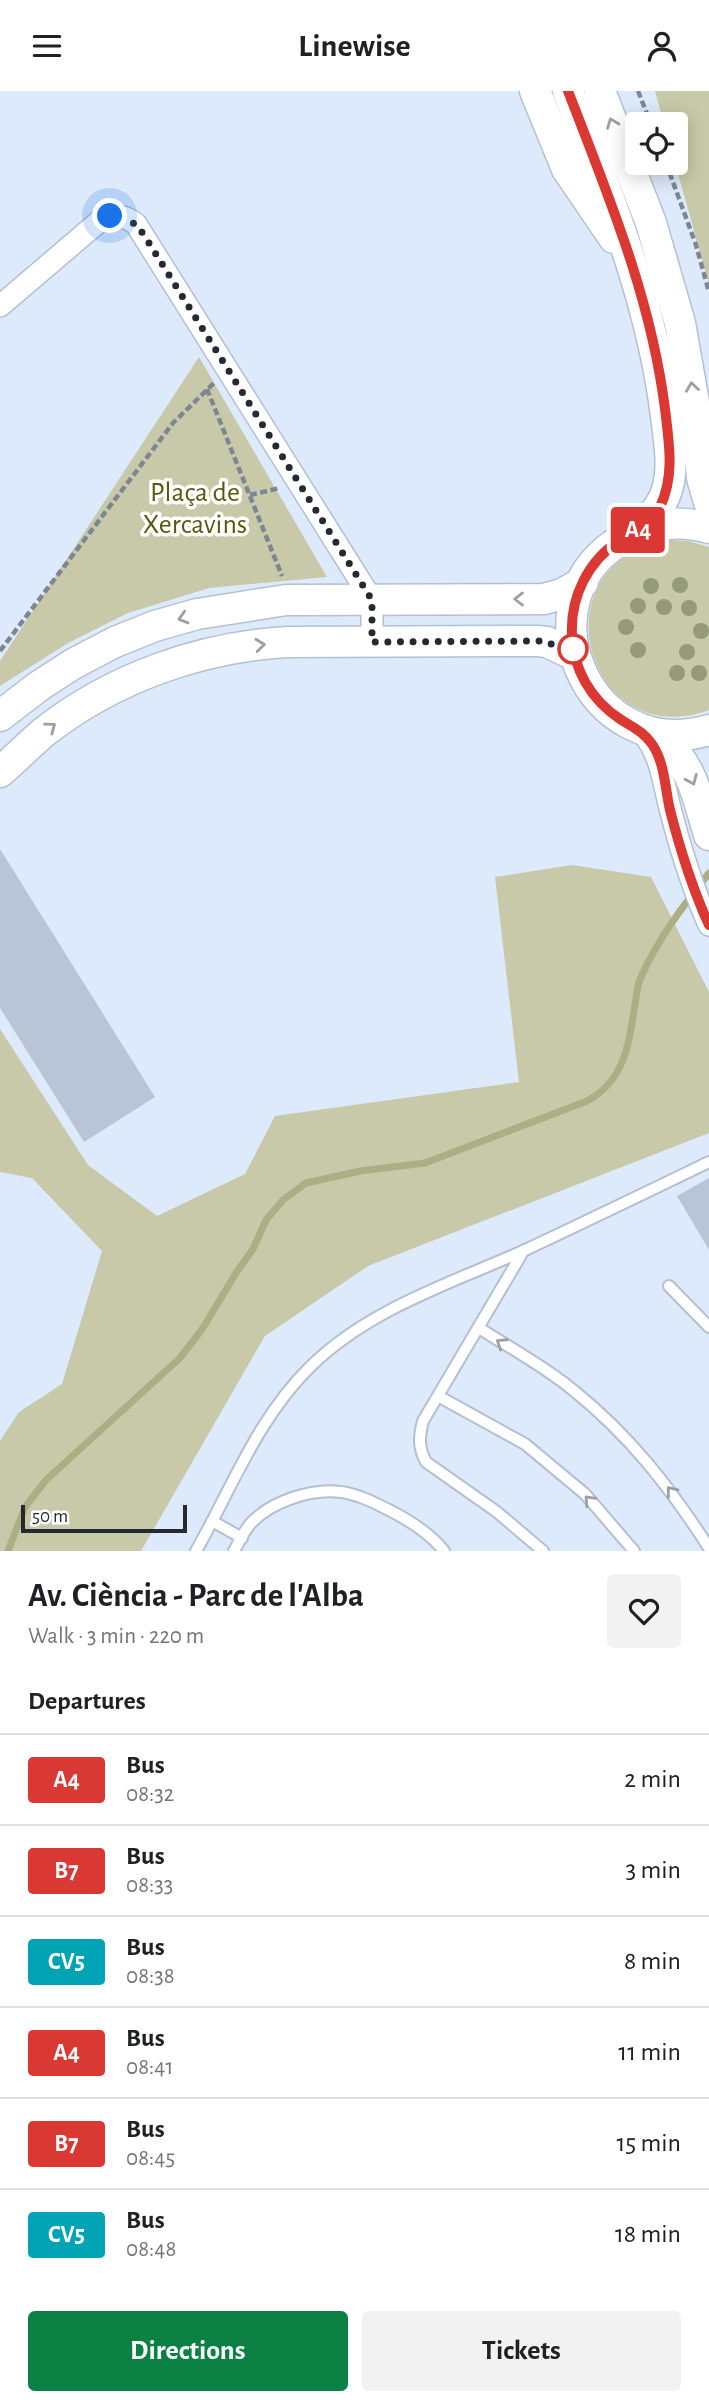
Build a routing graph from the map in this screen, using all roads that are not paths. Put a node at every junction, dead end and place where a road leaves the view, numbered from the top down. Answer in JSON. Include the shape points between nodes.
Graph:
{"nodes":[{"id":1,"x":535,"y":91,"type":"edge"},
{"id":2,"x":568,"y":91,"type":"edge"},
{"id":3,"x":600,"y":91,"type":"edge"},
{"id":4,"x":632,"y":262,"type":"junction"},
{"id":5,"x":0,"y":306,"type":"edge"},
{"id":6,"x":709,"y":502,"type":"edge"},
{"id":7,"x":709,"y":529,"type":"edge"},
{"id":8,"x":635,"y":532,"type":"junction"},
{"id":9,"x":583,"y":582,"type":"junction"},
{"id":10,"x":372,"y":600,"type":"junction"},
{"id":11,"x":372,"y":642,"type":"junction"},
{"id":12,"x":574,"y":655,"type":"junction"},
{"id":13,"x":0,"y":716,"type":"edge"},
{"id":14,"x":709,"y":730,"type":"edge"},
{"id":15,"x":648,"y":731,"type":"junction"},
{"id":16,"x":0,"y":772,"type":"edge"},
{"id":17,"x":709,"y":835,"type":"edge"},
{"id":18,"x":709,"y":925,"type":"edge"},
{"id":19,"x":709,"y":1162,"type":"edge"},
{"id":20,"x":524,"y":1250,"type":"junction"},
{"id":21,"x":669,"y":1286,"type":"dead end"},
{"id":22,"x":709,"y":1327,"type":"edge"},
{"id":23,"x":479,"y":1328,"type":"junction"},
{"id":24,"x":438,"y":1396,"type":"junction"},
{"id":25,"x":212,"y":1521,"type":"junction"},
{"id":26,"x":242,"y":1538,"type":"junction"},
{"id":27,"x":709,"y":1548,"type":"edge"},
{"id":28,"x":196,"y":1551,"type":"edge"},
{"id":29,"x":234,"y":1551,"type":"edge"},
{"id":30,"x":444,"y":1551,"type":"edge"},
{"id":31,"x":543,"y":1551,"type":"edge"},
{"id":32,"x":634,"y":1551,"type":"edge"}],
"edges":[{"from":1,"to":4,"type":"main road","via":[[567,169]]},
{"from":2,"to":4,"type":"main road"},
{"from":6,"to":3,"type":"main road","one_way":true,"via":[[680,323],[651,223]]},
{"from":4,"to":8,"type":"main road","via":[[660,373],[670,463],[658,511]]},
{"from":5,"to":10,"type":"street","via":[[102,219],[123,216],[136,224]]},
{"from":7,"to":8,"type":"main road","via":[[667,524]]},
{"from":8,"to":9,"type":"main road","via":[[602,555]]},
{"from":9,"to":10,"type":"main road","one_way":true,"via":[[544,599]]},
{"from":9,"to":12,"type":"main road","via":[[573,613]]},
{"from":10,"to":11,"type":"street"},
{"from":10,"to":13,"type":"main road","one_way":true,"via":[[286,600],[197,614],[155,626],[72,664]]},
{"from":11,"to":12,"type":"main road","via":[[538,641]]},
{"from":16,"to":11,"type":"main road","one_way":true,"via":[[78,708],[162,667],[246,646]]},
{"from":12,"to":15,"type":"main road","via":[[597,699],[619,718]]},
{"from":14,"to":15,"type":"main road","via":[[688,735]]},
{"from":15,"to":17,"type":"main road","one_way":true,"via":[[671,746],[693,779]]},
{"from":15,"to":18,"type":"street","via":[[685,862]]},
{"from":19,"to":20,"type":"lane"},
{"from":20,"to":23,"type":"lane"},
{"from":20,"to":25,"type":"lane","via":[[415,1297],[336,1344],[309,1367],[278,1403]]},
{"from":21,"to":22,"type":"lane"},
{"from":23,"to":24,"type":"lane"},
{"from":27,"to":23,"type":"lane","one_way":true,"via":[[677,1497],[625,1435],[571,1388]]},
{"from":24,"to":31,"type":"lane","via":[[419,1437],[419,1450],[426,1462]]},
{"from":32,"to":24,"type":"lane","one_way":true,"via":[[585,1494],[525,1444]]},
{"from":25,"to":26,"type":"lane"},
{"from":25,"to":28,"type":"lane"},
{"from":26,"to":29,"type":"lane"},
{"from":26,"to":30,"type":"lane","via":[[251,1523],[287,1500],[319,1491],[343,1492],[407,1519]]}]}
